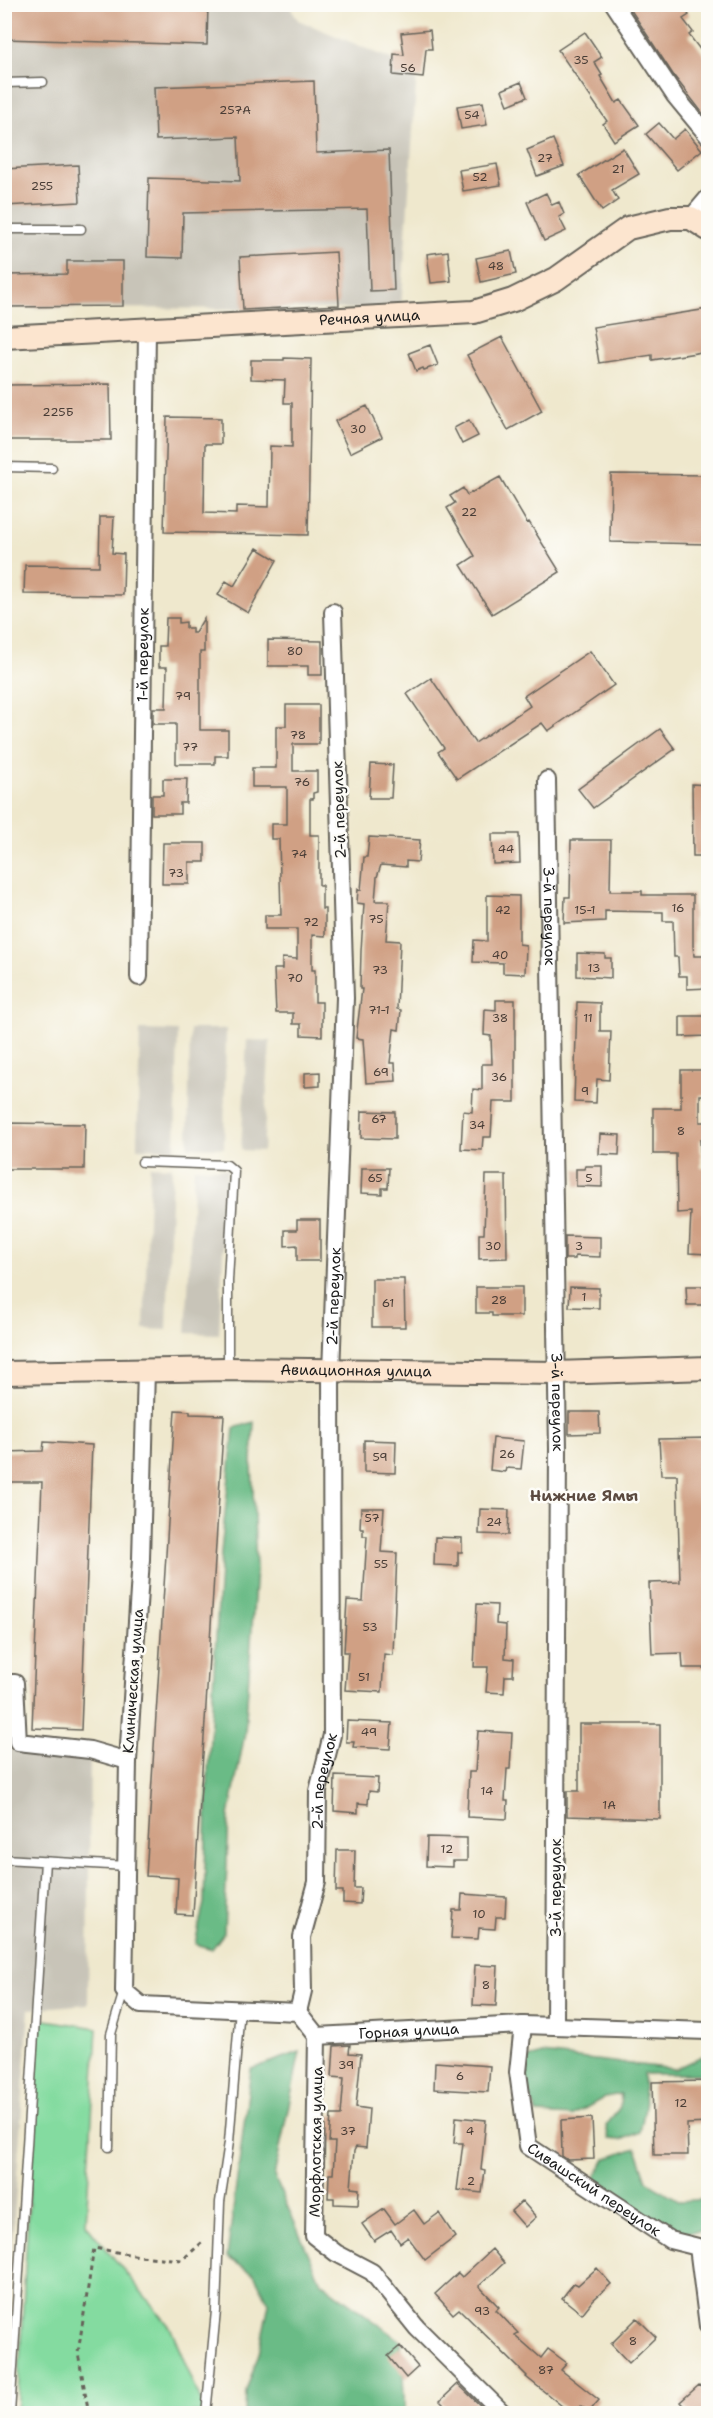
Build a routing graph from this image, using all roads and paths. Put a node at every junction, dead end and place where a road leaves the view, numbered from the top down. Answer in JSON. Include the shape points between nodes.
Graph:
{"nodes":[{"id":1,"x":614,"y":4,"type":"edge"},
{"id":2,"x":4,"y":82,"type":"edge"},
{"id":3,"x":43,"y":82,"type":"dead end"},
{"id":4,"x":708,"y":136,"type":"edge"},
{"id":5,"x":708,"y":198,"type":"edge"},
{"id":6,"x":700,"y":224,"type":"edge"},
{"id":7,"x":4,"y":229,"type":"edge"},
{"id":8,"x":81,"y":229,"type":"dead end"},
{"id":9,"x":147,"y":330,"type":"junction"},
{"id":10,"x":4,"y":338,"type":"edge"},
{"id":11,"x":4,"y":466,"type":"edge"},
{"id":12,"x":52,"y":468,"type":"dead end"},
{"id":13,"x":333,"y":612,"type":"dead end"},
{"id":14,"x":547,"y":780,"type":"dead end"},
{"id":15,"x":139,"y":977,"type":"dead end"},
{"id":16,"x":142,"y":1162,"type":"dead end"},
{"id":17,"x":708,"y":1368,"type":"edge"},
{"id":18,"x":228,"y":1369,"type":"junction"},
{"id":19,"x":146,"y":1370,"type":"junction"},
{"id":20,"x":331,"y":1372,"type":"junction"},
{"id":21,"x":4,"y":1373,"type":"edge"},
{"id":22,"x":556,"y":1373,"type":"junction"},
{"id":23,"x":4,"y":1683,"type":"edge"},
{"id":24,"x":128,"y":1761,"type":"junction"},
{"id":25,"x":4,"y":1859,"type":"edge"},
{"id":26,"x":45,"y":1862,"type":"junction"},
{"id":27,"x":127,"y":1866,"type":"junction"},
{"id":28,"x":124,"y":1991,"type":"junction"},
{"id":29,"x":240,"y":2008,"type":"junction"},
{"id":30,"x":298,"y":2012,"type":"junction"},
{"id":31,"x":522,"y":2025,"type":"junction"},
{"id":32,"x":555,"y":2025,"type":"junction"},
{"id":33,"x":708,"y":2031,"type":"edge"},
{"id":34,"x":317,"y":2036,"type":"junction"},
{"id":35,"x":109,"y":2147,"type":"dead end"},
{"id":36,"x":219,"y":2227,"type":"junction"},
{"id":37,"x":708,"y":2326,"type":"edge"},
{"id":38,"x":10,"y":2414,"type":"edge"},
{"id":39,"x":89,"y":2414,"type":"edge"},
{"id":40,"x":206,"y":2414,"type":"edge"},
{"id":41,"x":504,"y":2414,"type":"edge"}],
"edges":[{"from":1,"to":4,"type":"street","via":[[675,96]]},
{"from":2,"to":3,"type":"lane"},
{"from":5,"to":6,"type":"street"},
{"from":6,"to":9,"type":"main road","name":"Речная улица","via":[[670,218],[628,228],[556,279],[513,300],[474,312]]},
{"from":7,"to":8,"type":"lane"},
{"from":9,"to":10,"type":"main road","name":"Речная улица"},
{"from":9,"to":15,"type":"street","name":"1-й переулок"},
{"from":11,"to":12,"type":"lane"},
{"from":13,"to":20,"type":"street","name":"2-й переулок","via":[[345,998]]},
{"from":14,"to":22,"type":"street","name":"3-й переулок"},
{"from":16,"to":18,"type":"lane","via":[[226,1165],[234,1171]]},
{"from":17,"to":22,"type":"main road","name":"Авиационная улица"},
{"from":18,"to":19,"type":"main road","name":"Авиационная улица"},
{"from":18,"to":20,"type":"main road","name":"Авиационная улица"},
{"from":19,"to":21,"type":"main road","name":"Авиационная улица"},
{"from":19,"to":24,"type":"street","name":"Клиническая улица","via":[[141,1559]]},
{"from":20,"to":22,"type":"main road","name":"Авиационная улица"},
{"from":20,"to":30,"type":"street","name":"2-й переулок","via":[[332,1735],[318,1791],[317,1882],[302,1937],[303,1991]]},
{"from":22,"to":32,"type":"street","name":"3-й переулок"},
{"from":23,"to":24,"type":"street","via":[[15,1683],[18,1742],[90,1750]]},
{"from":24,"to":27,"type":"street","name":"Клиническая улица"},
{"from":25,"to":26,"type":"lane"},
{"from":26,"to":27,"type":"lane"},
{"from":26,"to":38,"type":"lane"},
{"from":27,"to":28,"type":"street","name":"Клиническая улица"},
{"from":28,"to":29,"type":"street","via":[[141,2005]]},
{"from":28,"to":35,"type":"lane","via":[[111,2034]]},
{"from":29,"to":30,"type":"street"},
{"from":29,"to":36,"type":"lane"},
{"from":30,"to":34,"type":"street"},
{"from":31,"to":32,"type":"street","name":"Горная улица"},
{"from":31,"to":34,"type":"street","name":"Горная улица"},
{"from":31,"to":37,"type":"street","name":"Сивашский переулок","via":[[518,2072],[528,2146],[670,2240],[698,2247]]},
{"from":32,"to":33,"type":"street","name":"Горная улица"},
{"from":34,"to":41,"type":"street","name":"Морфлотская улица","via":[[314,2236],[372,2272],[417,2328]]},
{"from":36,"to":39,"type":"path","via":[[182,2260],[94,2248],[78,2353]]},
{"from":36,"to":40,"type":"lane"}]}
